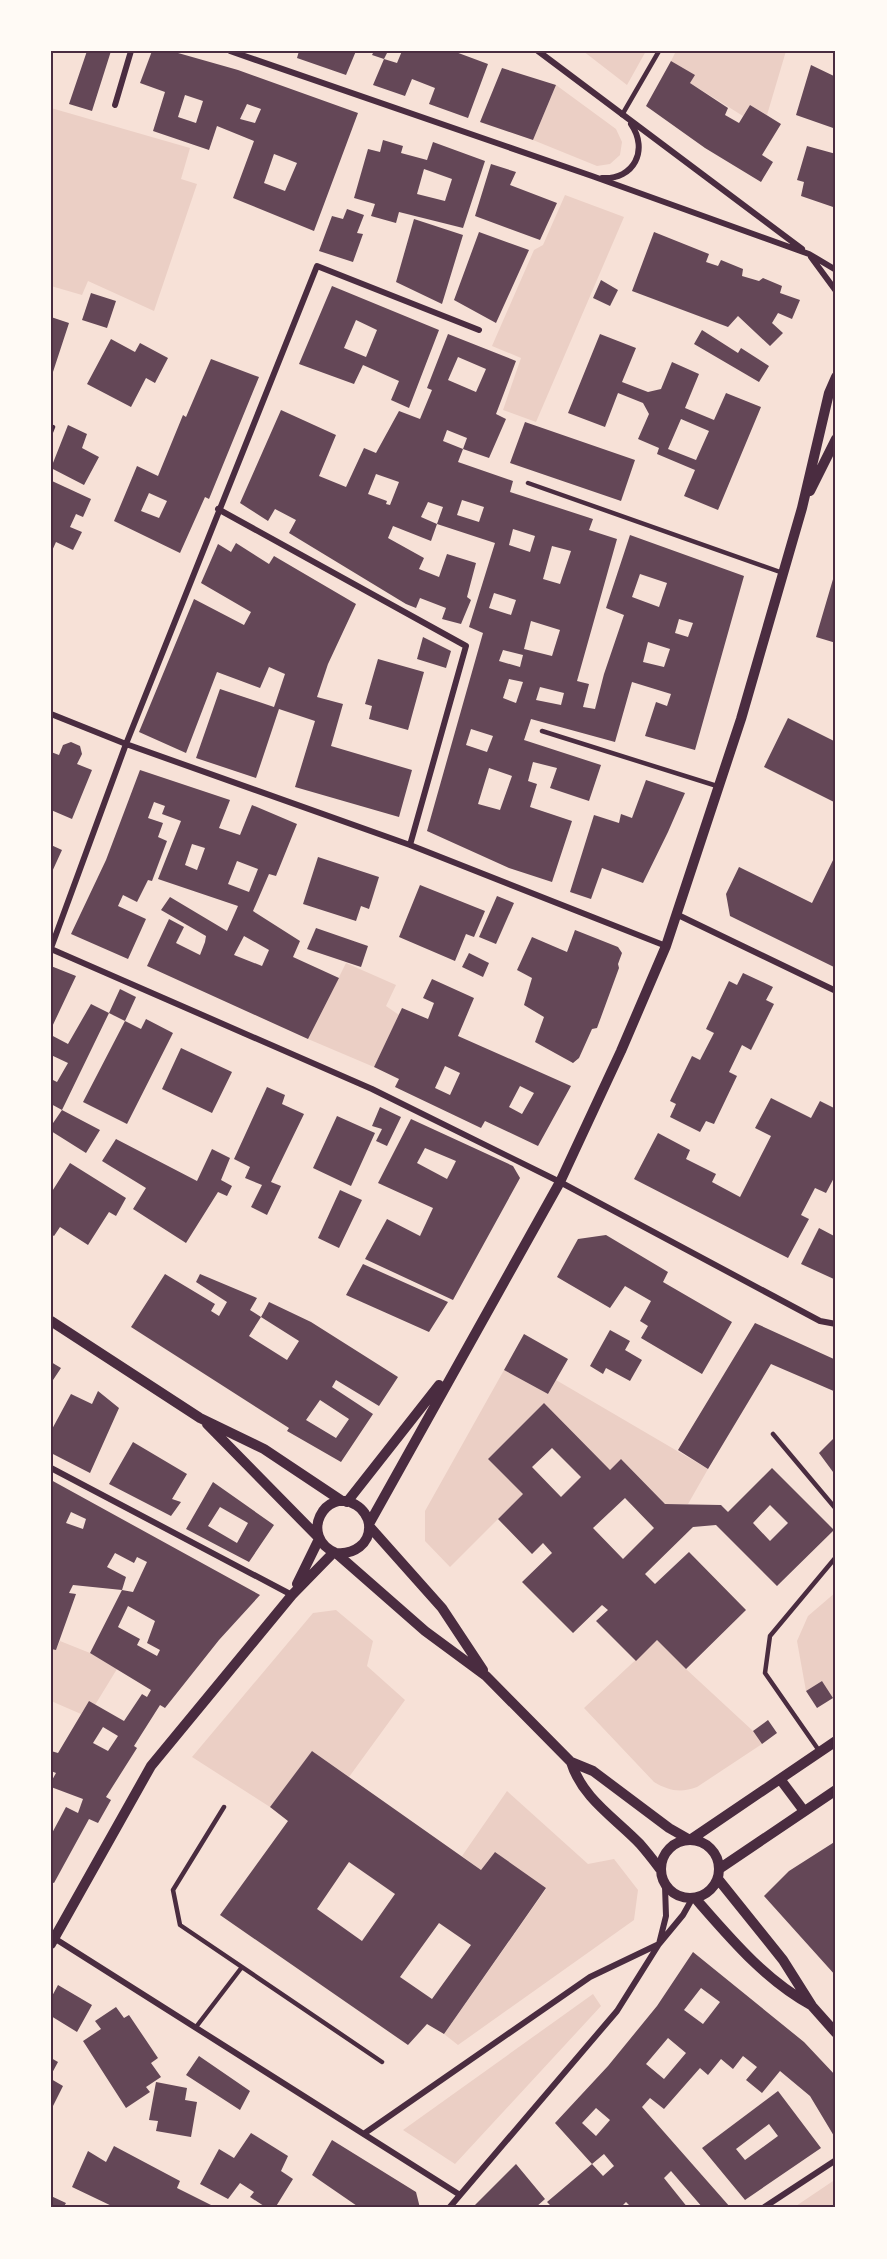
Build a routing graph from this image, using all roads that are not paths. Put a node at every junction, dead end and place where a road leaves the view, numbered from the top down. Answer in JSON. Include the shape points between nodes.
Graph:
{"nodes":[{"id":1,"x":131,"y":51,"type":"edge"},
{"id":2,"x":230,"y":51,"type":"edge"},
{"id":3,"x":538,"y":51,"type":"edge"},
{"id":4,"x":659,"y":51,"type":"edge"},
{"id":5,"x":116,"y":105,"type":"dead end"},
{"id":6,"x":622,"y":115,"type":"junction"},
{"id":7,"x":592,"y":176,"type":"junction"},
{"id":8,"x":809,"y":254,"type":"junction"},
{"id":9,"x":836,"y":270,"type":"edge"},
{"id":10,"x":836,"y":291,"type":"edge"},
{"id":11,"x":479,"y":330,"type":"dead end"},
{"id":12,"x":836,"y":377,"type":"edge"},
{"id":13,"x":836,"y":439,"type":"edge"},
{"id":14,"x":528,"y":483,"type":"dead end"},
{"id":15,"x":802,"y":508,"type":"junction"},
{"id":16,"x":218,"y":509,"type":"junction"},
{"id":17,"x":783,"y":573,"type":"junction"},
{"id":18,"x":51,"y":714,"type":"edge"},
{"id":19,"x":542,"y":731,"type":"dead end"},
{"id":20,"x":126,"y":744,"type":"junction"},
{"id":21,"x":718,"y":787,"type":"junction"},
{"id":22,"x":410,"y":845,"type":"junction"},
{"id":23,"x":676,"y":914,"type":"junction"},
{"id":24,"x":666,"y":946,"type":"junction"},
{"id":25,"x":51,"y":949,"type":"edge"},
{"id":26,"x":836,"y":991,"type":"edge"},
{"id":27,"x":560,"y":1182,"type":"junction"},
{"id":28,"x":51,"y":1321,"type":"edge"},
{"id":29,"x":836,"y":1324,"type":"edge"},
{"id":30,"x":459,"y":1358,"type":"junction"},
{"id":31,"x":200,"y":1418,"type":"junction"},
{"id":32,"x":772,"y":1434,"type":"dead end"},
{"id":33,"x":51,"y":1468,"type":"edge"},
{"id":34,"x":345,"y":1502,"type":"junction"},
{"id":35,"x":836,"y":1509,"type":"edge"},
{"id":36,"x":369,"y":1525,"type":"junction"},
{"id":37,"x":319,"y":1538,"type":"junction"},
{"id":38,"x":335,"y":1552,"type":"junction"},
{"id":39,"x":836,"y":1557,"type":"edge"},
{"id":40,"x":292,"y":1595,"type":"junction"},
{"id":41,"x":486,"y":1676,"type":"junction"},
{"id":42,"x":836,"y":1741,"type":"edge"},
{"id":43,"x":820,"y":1752,"type":"junction"},
{"id":44,"x":571,"y":1762,"type":"junction"},
{"id":45,"x":780,"y":1779,"type":"junction"},
{"id":46,"x":836,"y":1790,"type":"edge"},
{"id":47,"x":224,"y":1807,"type":"dead end"},
{"id":48,"x":804,"y":1811,"type":"junction"},
{"id":49,"x":690,"y":1840,"type":"junction"},
{"id":50,"x":660,"y":1869,"type":"junction"},
{"id":51,"x":718,"y":1874,"type":"junction"},
{"id":52,"x":665,"y":1886,"type":"junction"},
{"id":53,"x":693,"y":1899,"type":"junction"},
{"id":54,"x":52,"y":1941,"type":"edge"},
{"id":55,"x":659,"y":1944,"type":"junction"},
{"id":56,"x":242,"y":1967,"type":"junction"},
{"id":57,"x":812,"y":2006,"type":"junction"},
{"id":58,"x":196,"y":2027,"type":"junction"},
{"id":59,"x":836,"y":2033,"type":"edge"},
{"id":60,"x":382,"y":2062,"type":"dead end"},
{"id":61,"x":365,"y":2133,"type":"junction"},
{"id":62,"x":836,"y":2160,"type":"edge"},
{"id":63,"x":460,"y":2195,"type":"junction"},
{"id":64,"x":449,"y":2208,"type":"edge"},
{"id":65,"x":764,"y":2208,"type":"edge"}],
"edges":[{"from":1,"to":5,"type":"street"},
{"from":2,"to":7,"type":"street"},
{"from":3,"to":6,"type":"street"},
{"from":4,"to":6,"type":"lane"},
{"from":6,"to":7,"type":"street","via":[[639,141],[636,161],[614,178]]},
{"from":6,"to":8,"type":"street"},
{"from":7,"to":8,"type":"street"},
{"from":8,"to":9,"type":"street"},
{"from":8,"to":10,"type":"street"},
{"from":11,"to":16,"type":"street","via":[[317,266]]},
{"from":12,"to":15,"type":"street"},
{"from":13,"to":15,"type":"street"},
{"from":14,"to":17,"type":"lane"},
{"from":15,"to":17,"type":"street"},
{"from":16,"to":20,"type":"street"},
{"from":16,"to":22,"type":"street","via":[[466,646]]},
{"from":17,"to":21,"type":"street"},
{"from":18,"to":20,"type":"street"},
{"from":19,"to":21,"type":"lane"},
{"from":20,"to":22,"type":"street"},
{"from":20,"to":25,"type":"street"},
{"from":21,"to":23,"type":"street"},
{"from":22,"to":24,"type":"street"},
{"from":23,"to":24,"type":"street"},
{"from":23,"to":26,"type":"street"},
{"from":24,"to":27,"type":"street"},
{"from":25,"to":27,"type":"street","via":[[372,1089]]},
{"from":27,"to":29,"type":"street","via":[[820,1321]]},
{"from":27,"to":30,"type":"street"},
{"from":28,"to":31,"type":"street"},
{"from":30,"to":34,"type":"street"},
{"from":30,"to":36,"type":"street"},
{"from":31,"to":34,"type":"street","via":[[264,1449]]},
{"from":31,"to":37,"type":"street"},
{"from":32,"to":35,"type":"lane"},
{"from":33,"to":40,"type":"street"},
{"from":34,"to":36,"type":"street","via":[[362,1509]]},
{"from":34,"to":37,"type":"street","via":[[334,1503],[321,1513]]},
{"from":36,"to":38,"type":"street","via":[[366,1540],[356,1550]]},
{"from":36,"to":41,"type":"street","via":[[442,1608]]},
{"from":37,"to":38,"type":"street"},
{"from":37,"to":40,"type":"street"},
{"from":38,"to":40,"type":"street"},
{"from":38,"to":41,"type":"street","via":[[425,1631]]},
{"from":39,"to":43,"type":"lane","via":[[770,1636],[765,1673]]},
{"from":40,"to":54,"type":"street","via":[[151,1766]]},
{"from":41,"to":44,"type":"street"},
{"from":42,"to":43,"type":"street"},
{"from":43,"to":45,"type":"street"},
{"from":44,"to":49,"type":"street","via":[[593,1771]]},
{"from":44,"to":50,"type":"street","via":[[580,1784]]},
{"from":45,"to":48,"type":"street"},
{"from":45,"to":49,"type":"street"},
{"from":46,"to":48,"type":"street"},
{"from":47,"to":56,"type":"lane","via":[[173,1890],[180,1925]]},
{"from":48,"to":51,"type":"street"},
{"from":49,"to":50,"type":"street","via":[[672,1845]]},
{"from":49,"to":51,"type":"street","via":[[707,1845],[718,1860]]},
{"from":50,"to":52,"type":"street"},
{"from":51,"to":53,"type":"street","via":[[708,1892]]},
{"from":51,"to":57,"type":"street","via":[[783,1960]]},
{"from":52,"to":53,"type":"street","via":[[672,1894]]},
{"from":52,"to":55,"type":"street","via":[[666,1916]]},
{"from":53,"to":55,"type":"street"},
{"from":53,"to":57,"type":"street","via":[[767,1975]]},
{"from":54,"to":58,"type":"street"},
{"from":55,"to":61,"type":"street","via":[[590,1977]]},
{"from":55,"to":63,"type":"street","via":[[617,2011]]},
{"from":56,"to":58,"type":"lane"},
{"from":56,"to":60,"type":"lane"},
{"from":57,"to":59,"type":"street"},
{"from":58,"to":61,"type":"street"},
{"from":61,"to":63,"type":"street"},
{"from":62,"to":65,"type":"street"},
{"from":63,"to":64,"type":"street"}]}
